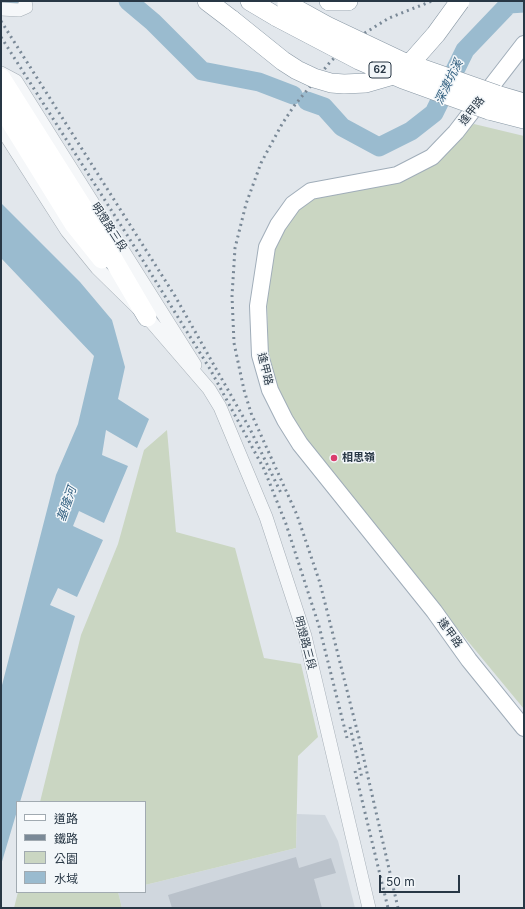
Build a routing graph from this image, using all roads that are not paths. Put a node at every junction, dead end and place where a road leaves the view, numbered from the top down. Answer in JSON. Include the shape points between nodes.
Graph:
{"nodes":[{"id":1,"x":207,"y":1,"type":"edge"},
{"id":2,"x":250,"y":1,"type":"edge"},
{"id":3,"x":328,"y":1,"type":"edge"},
{"id":4,"x":348,"y":1,"type":"edge"},
{"id":5,"x":460,"y":1,"type":"edge"},
{"id":6,"x":26,"y":4,"type":"edge"},
{"id":7,"x":282,"y":7,"type":"edge"},
{"id":8,"x":1,"y":8,"type":"edge"},
{"id":9,"x":524,"y":44,"type":"edge"},
{"id":10,"x":1,"y":73,"type":"edge"},
{"id":11,"x":1,"y":78,"type":"edge"},
{"id":12,"x":493,"y":103,"type":"junction"},
{"id":13,"x":524,"y":103,"type":"edge"},
{"id":14,"x":7,"y":114,"type":"edge"},
{"id":15,"x":524,"y":119,"type":"edge"},
{"id":16,"x":147,"y":317,"type":"junction"},
{"id":17,"x":209,"y":389,"type":"junction"},
{"id":18,"x":524,"y":728,"type":"edge"},
{"id":19,"x":369,"y":908,"type":"edge"}],
"edges":[{"from":1,"to":5,"type":"highway","bridge":true,"via":[[297,70],[314,78],[344,84],[366,83],[397,74],[436,34]]},
{"from":2,"to":7,"type":"highway","number":"62"},
{"from":3,"to":4,"type":"highway"},
{"from":6,"to":8,"type":"street","via":[[19,10]]},
{"from":7,"to":12,"type":"highway","number":"62","bridge":true},
{"from":9,"to":18,"type":"main road","name":"逢甲路","via":[[456,132],[432,157],[397,175],[311,191],[293,204],[278,225],[267,248],[258,306],[260,355],[268,383],[285,420],[300,444]]},
{"from":10,"to":17,"type":"street","name":"明燈路三段","via":[[16,81],[190,354]]},
{"from":11,"to":14,"type":"highway"},
{"from":12,"to":13,"type":"highway","number":"62"},
{"from":12,"to":15,"type":"highway","number":"62"},
{"from":14,"to":16,"type":"highway","via":[[85,211]]},
{"from":14,"to":16,"type":"street","name":"明燈路三段","via":[[66,231],[97,268]]},
{"from":16,"to":17,"type":"street","name":"明燈路三段"},
{"from":17,"to":19,"type":"street","name":"明燈路三段","via":[[220,407],[266,517],[305,636]]}]}
